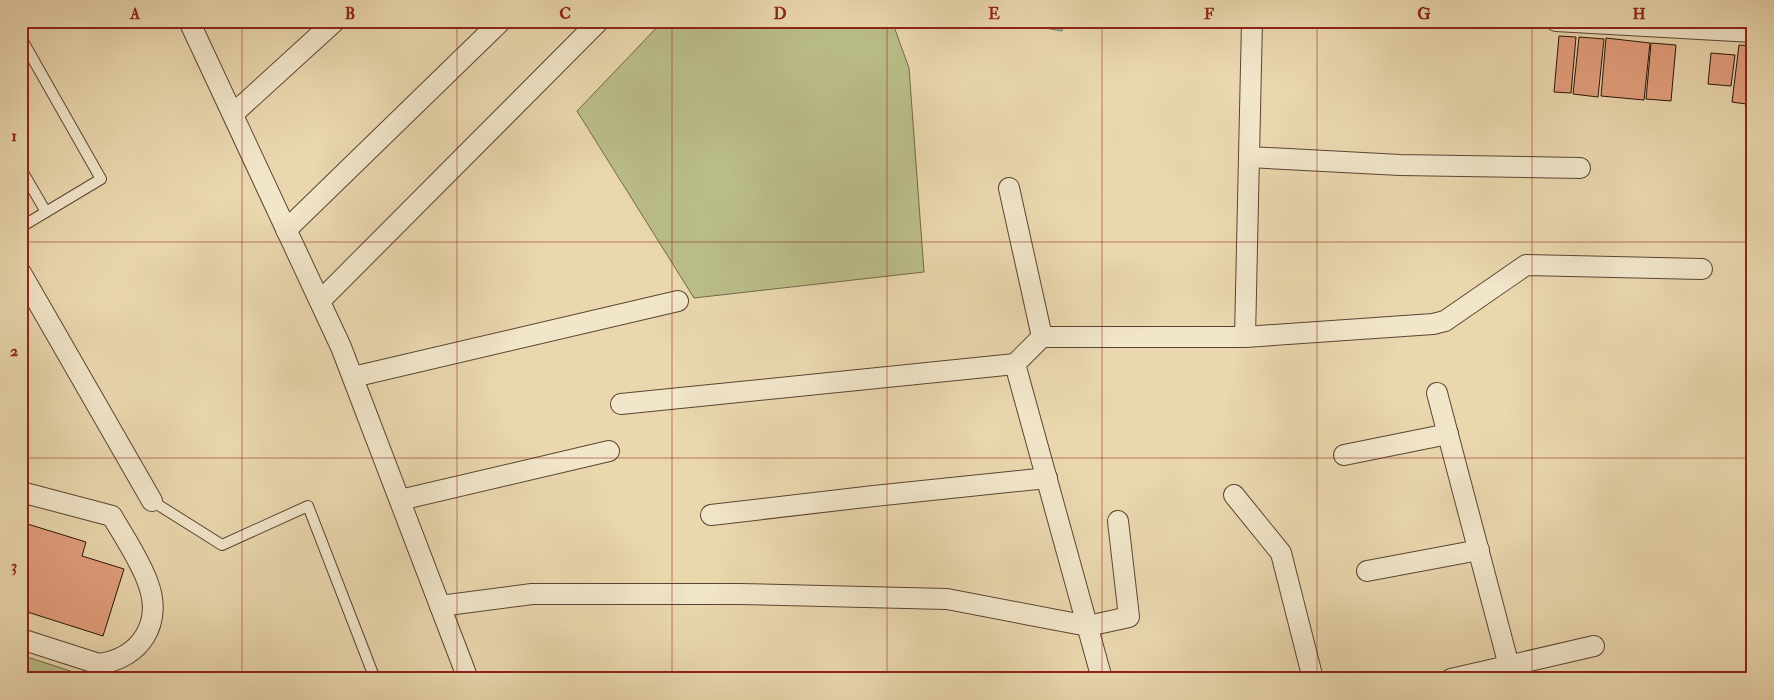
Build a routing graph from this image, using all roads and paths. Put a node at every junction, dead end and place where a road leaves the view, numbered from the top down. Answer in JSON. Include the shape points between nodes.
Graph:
{"nodes":[{"id":1,"x":336,"y":21,"type":"edge"},
{"id":2,"x":500,"y":21,"type":"edge"},
{"id":3,"x":599,"y":21,"type":"edge"},
{"id":4,"x":1252,"y":21,"type":"edge"},
{"id":5,"x":1556,"y":21,"type":"edge"},
{"id":6,"x":189,"y":22,"type":"edge"},
{"id":7,"x":1753,"y":32,"type":"edge"},
{"id":8,"x":21,"y":38,"type":"edge"},
{"id":9,"x":233,"y":114,"type":"junction"},
{"id":10,"x":1249,"y":157,"type":"junction"},
{"id":11,"x":1580,"y":168,"type":"dead end"},
{"id":12,"x":21,"y":169,"type":"edge"},
{"id":13,"x":1010,"y":188,"type":"dead end"},
{"id":14,"x":46,"y":212,"type":"junction"},
{"id":15,"x":21,"y":227,"type":"edge"},
{"id":16,"x":286,"y":230,"type":"junction"},
{"id":17,"x":1702,"y":269,"type":"dead end"},
{"id":18,"x":21,"y":273,"type":"edge"},
{"id":19,"x":320,"y":301,"type":"junction"},
{"id":20,"x":678,"y":301,"type":"dead end"},
{"id":21,"x":1042,"y":337,"type":"junction"},
{"id":22,"x":1245,"y":337,"type":"junction"},
{"id":23,"x":1015,"y":364,"type":"junction"},
{"id":24,"x":353,"y":377,"type":"junction"},
{"id":25,"x":1438,"y":392,"type":"dead end"},
{"id":26,"x":621,"y":404,"type":"dead end"},
{"id":27,"x":1448,"y":434,"type":"junction"},
{"id":28,"x":608,"y":451,"type":"dead end"},
{"id":29,"x":1344,"y":455,"type":"dead end"},
{"id":30,"x":1047,"y":478,"type":"junction"},
{"id":31,"x":21,"y":492,"type":"edge"},
{"id":32,"x":1234,"y":495,"type":"dead end"},
{"id":33,"x":400,"y":500,"type":"junction"},
{"id":34,"x":152,"y":501,"type":"joint"},
{"id":35,"x":711,"y":515,"type":"dead end"},
{"id":36,"x":1118,"y":521,"type":"dead end"},
{"id":37,"x":1479,"y":550,"type":"junction"},
{"id":38,"x":1368,"y":571,"type":"dead end"},
{"id":39,"x":440,"y":606,"type":"junction"},
{"id":40,"x":1088,"y":626,"type":"junction"},
{"id":41,"x":21,"y":639,"type":"edge"},
{"id":42,"x":1594,"y":646,"type":"dead end"},
{"id":43,"x":1509,"y":666,"type":"junction"},
{"id":44,"x":375,"y":679,"type":"edge"},
{"id":45,"x":468,"y":679,"type":"edge"},
{"id":46,"x":1102,"y":679,"type":"edge"},
{"id":47,"x":1313,"y":679,"type":"edge"},
{"id":48,"x":1451,"y":679,"type":"edge"}],
"edges":[{"from":1,"to":9,"type":"street"},
{"from":2,"to":16,"type":"street"},
{"from":3,"to":19,"type":"street"},
{"from":4,"to":10,"type":"street"},
{"from":5,"to":7,"type":"street"},
{"from":6,"to":9,"type":"street"},
{"from":8,"to":14,"type":"lane","via":[[101,179]]},
{"from":9,"to":16,"type":"street"},
{"from":10,"to":11,"type":"street","via":[[1400,165]]},
{"from":10,"to":22,"type":"street"},
{"from":12,"to":14,"type":"lane"},
{"from":13,"to":21,"type":"street"},
{"from":14,"to":15,"type":"lane"},
{"from":16,"to":19,"type":"street"},
{"from":17,"to":22,"type":"street","via":[[1526,265],[1444,321],[1433,324]]},
{"from":18,"to":34,"type":"street"},
{"from":19,"to":24,"type":"street"},
{"from":20,"to":24,"type":"street"},
{"from":21,"to":22,"type":"street"},
{"from":21,"to":23,"type":"street"},
{"from":23,"to":26,"type":"street"},
{"from":23,"to":30,"type":"street"},
{"from":24,"to":33,"type":"street"},
{"from":25,"to":27,"type":"street"},
{"from":27,"to":29,"type":"street"},
{"from":27,"to":37,"type":"street"},
{"from":28,"to":33,"type":"street"},
{"from":30,"to":35,"type":"street"},
{"from":30,"to":40,"type":"street"},
{"from":31,"to":41,"type":"street","via":[[112,516],[146,576],[153,604],[144,639],[130,653],[113,662],[99,664]]},
{"from":32,"to":47,"type":"street","via":[[1281,553]]},
{"from":33,"to":39,"type":"street"},
{"from":34,"to":44,"type":"lane","via":[[222,545],[308,506]]},
{"from":36,"to":40,"type":"street","via":[[1129,617]]},
{"from":37,"to":38,"type":"street"},
{"from":37,"to":43,"type":"street"},
{"from":39,"to":40,"type":"street","via":[[532,594],[740,594],[947,599]]},
{"from":39,"to":45,"type":"street"},
{"from":40,"to":46,"type":"street"},
{"from":42,"to":43,"type":"street"},
{"from":43,"to":48,"type":"street"}]}
